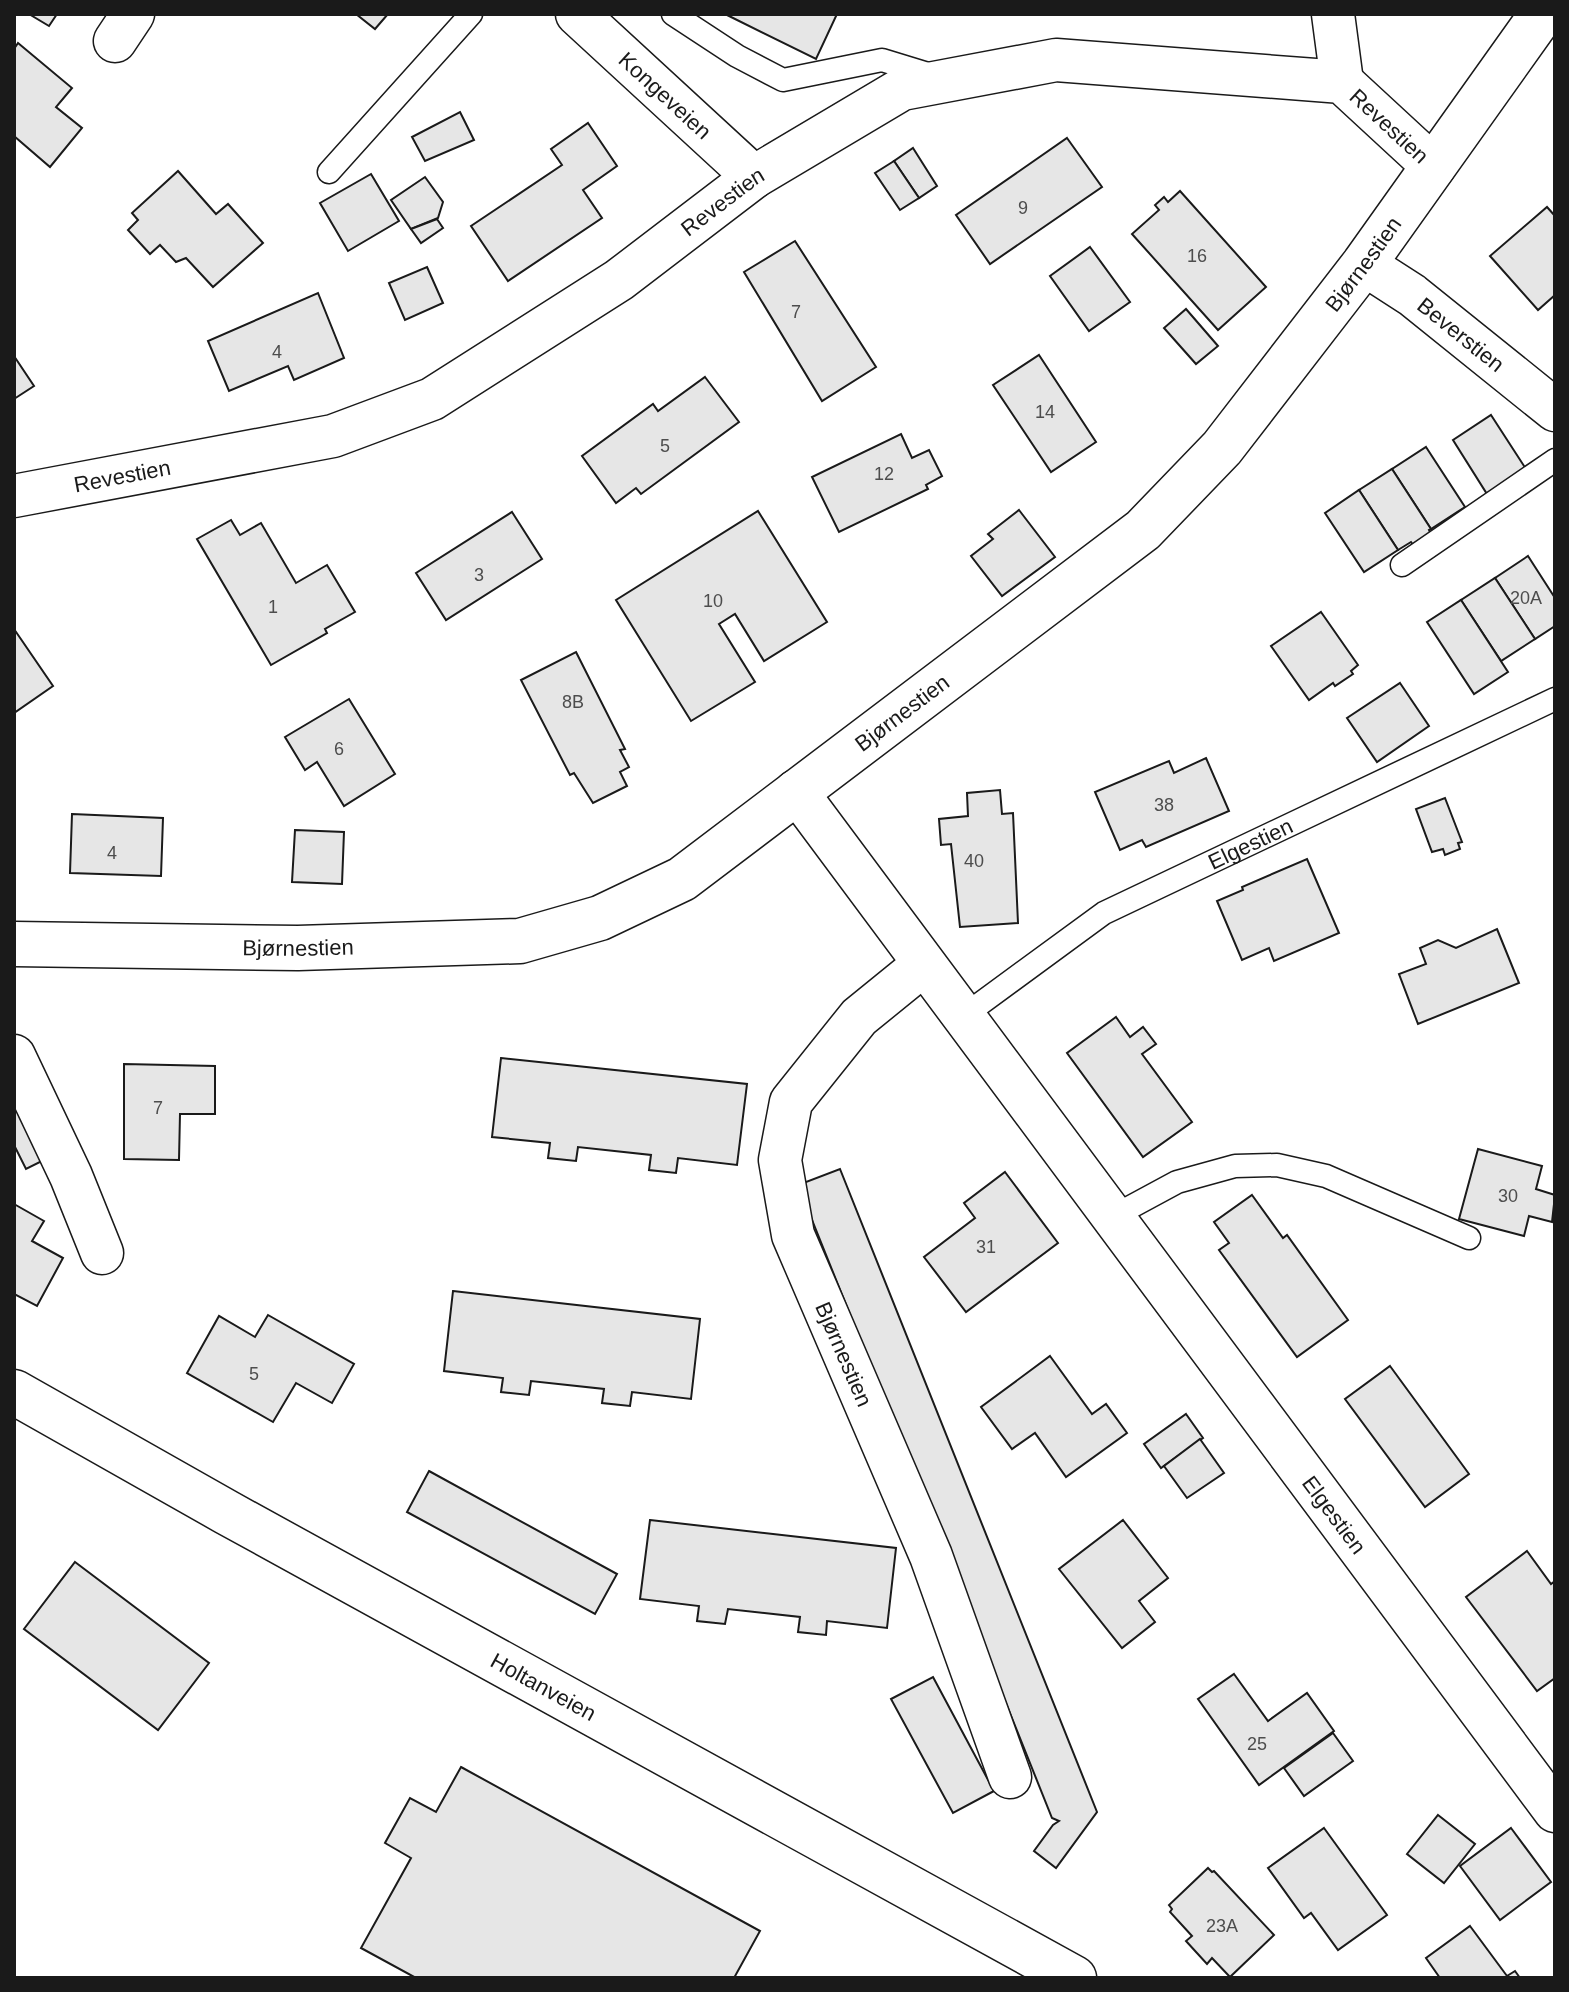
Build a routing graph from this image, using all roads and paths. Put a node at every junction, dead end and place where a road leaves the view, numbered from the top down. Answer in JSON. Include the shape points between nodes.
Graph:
{"nodes":[{"id":1,"x":471,"y":14,"type":"edge"},
{"id":2,"x":577,"y":14,"type":"edge"},
{"id":3,"x":673,"y":14,"type":"edge"},
{"id":4,"x":1333,"y":14,"type":"edge"},
{"id":5,"x":1542,"y":14,"type":"edge"},
{"id":6,"x":948,"y":80,"type":"junction"},
{"id":7,"x":1342,"y":82,"type":"junction"},
{"id":8,"x":1434,"y":167,"type":"junction"},
{"id":9,"x":329,"y":172,"type":"dead end"},
{"id":10,"x":754,"y":177,"type":"junction"},
{"id":11,"x":1364,"y":264,"type":"junction"},
{"id":12,"x":1555,"y":410,"type":"edge"},
{"id":13,"x":1555,"y":460,"type":"edge"},
{"id":14,"x":14,"y":496,"type":"edge"},
{"id":15,"x":1402,"y":565,"type":"dead end"},
{"id":16,"x":1555,"y":699,"type":"edge"},
{"id":17,"x":796,"y":791,"type":"junction"},
{"id":18,"x":14,"y":944,"type":"edge"},
{"id":19,"x":923,"y":965,"type":"junction"},
{"id":20,"x":962,"y":1017,"type":"junction"},
{"id":21,"x":14,"y":1056,"type":"edge"},
{"id":22,"x":1114,"y":1216,"type":"junction"},
{"id":23,"x":1469,"y":1238,"type":"dead end"},
{"id":24,"x":102,"y":1253,"type":"dead end"},
{"id":25,"x":14,"y":1392,"type":"edge"},
{"id":26,"x":1541,"y":1767,"type":"edge"},
{"id":27,"x":1010,"y":1777,"type":"dead end"},
{"id":28,"x":1555,"y":1811,"type":"edge"},
{"id":29,"x":1074,"y":1978,"type":"edge"}],
"edges":[{"from":1,"to":9,"type":"lane"},
{"from":2,"to":10,"type":"street","name":"Kongeveien"},
{"from":3,"to":6,"type":"lane","via":[[783,80],[882,60]]},
{"from":4,"to":7,"type":"street"},
{"from":5,"to":8,"type":"street","name":"Bjørnestien"},
{"from":6,"to":7,"type":"street","name":"Revestien","via":[[1056,60]]},
{"from":6,"to":10,"type":"street","name":"Revestien","via":[[902,89]]},
{"from":7,"to":8,"type":"street","name":"Revestien"},
{"from":8,"to":11,"type":"street","name":"Bjørnestien"},
{"from":10,"to":14,"type":"street","name":"Revestien","via":[[619,280],[446,392],[402,412],[333,436]]},
{"from":11,"to":12,"type":"street","name":"Beverstien","via":[[1412,295]]},
{"from":11,"to":17,"type":"street","name":"Bjørnestien","via":[[1222,448],[1143,530]]},
{"from":13,"to":15,"type":"lane"},
{"from":16,"to":20,"type":"lane","name":"Elgestien","via":[[1104,913]]},
{"from":17,"to":18,"type":"street","name":"Bjørnestien","via":[[682,879],[600,918],[520,941],[298,948]]},
{"from":17,"to":19,"type":"street","name":"Elgestien"},
{"from":19,"to":20,"type":"street","name":"Elgestien"},
{"from":19,"to":27,"type":"street","name":"Bjørnestien","via":[[859,1017],[791,1102],[780,1160],[793,1235],[931,1556]]},
{"from":20,"to":22,"type":"street","name":"Elgestien"},
{"from":21,"to":24,"type":"street"},
{"from":22,"to":23,"type":"lane","via":[[1177,1182],[1235,1166],[1277,1165],[1326,1176]]},
{"from":22,"to":26,"type":"street","name":"Elgestien"},
{"from":25,"to":29,"type":"street","name":"Holtanveien"},
{"from":26,"to":28,"type":"street","name":"Elgestien"}]}
